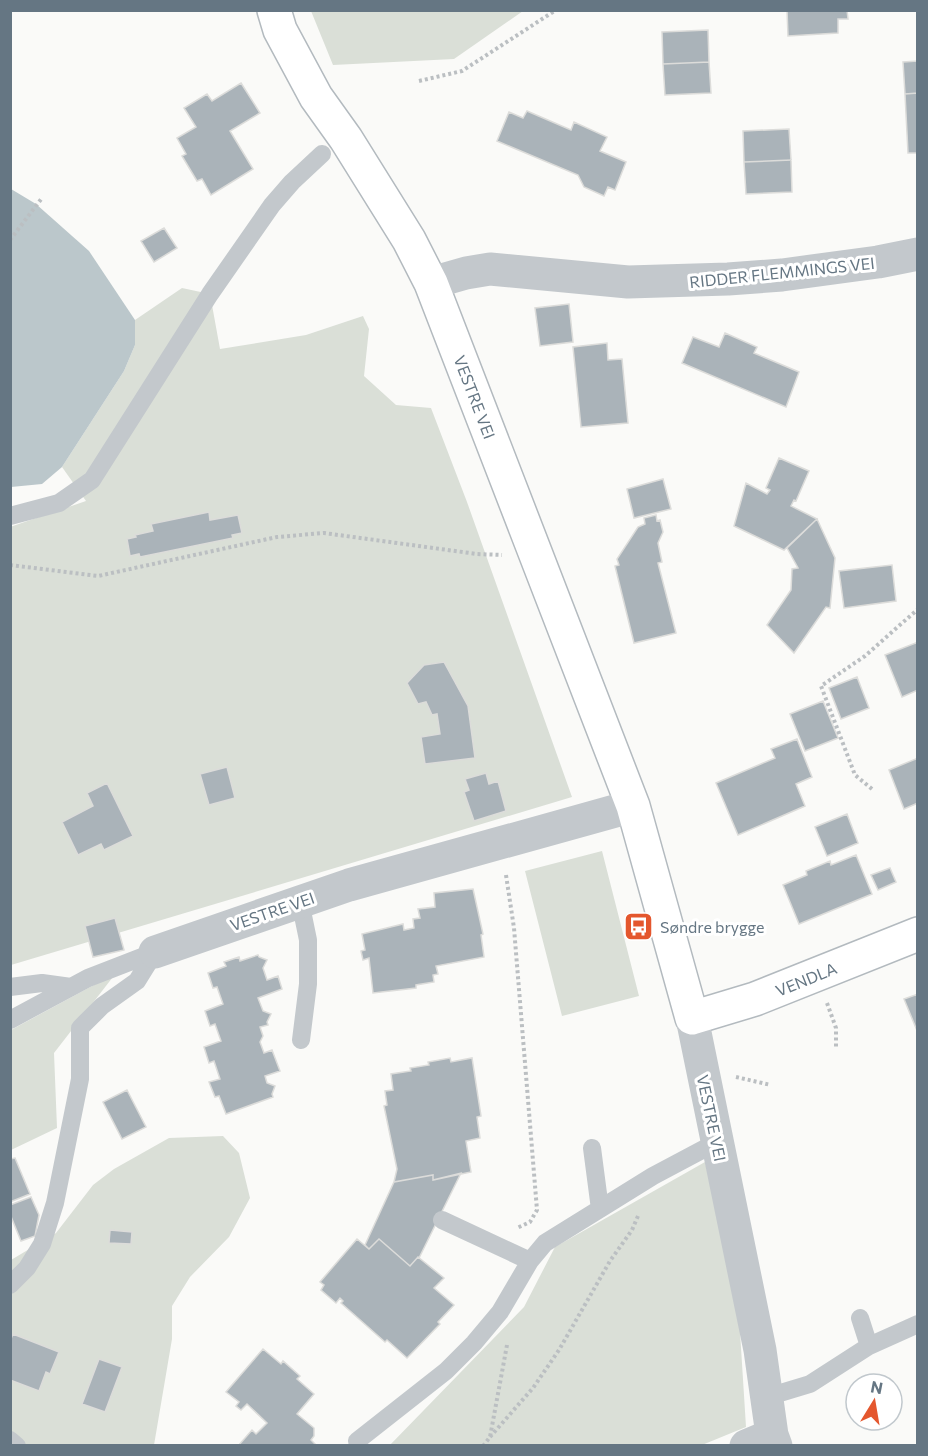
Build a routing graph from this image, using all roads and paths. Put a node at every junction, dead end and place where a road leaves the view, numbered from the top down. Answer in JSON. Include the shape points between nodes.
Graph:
{"nodes":[{"id":1,"x":274,"y":10,"type":"edge"},
{"id":2,"x":556,"y":10,"type":"edge"},
{"id":3,"x":419,"y":81,"type":"dead end"},
{"id":4,"x":322,"y":154,"type":"dead end"},
{"id":5,"x":42,"y":198,"type":"dead end"},
{"id":6,"x":10,"y":240,"type":"edge"},
{"id":7,"x":918,"y":254,"type":"edge"},
{"id":8,"x":431,"y":283,"type":"junction"},
{"id":9,"x":10,"y":516,"type":"edge"},
{"id":10,"x":499,"y":545,"type":"dead end"},
{"id":11,"x":502,"y":555,"type":"junction"},
{"id":12,"x":10,"y":565,"type":"edge"},
{"id":13,"x":507,"y":566,"type":"dead end"},
{"id":14,"x":918,"y":609,"type":"edge"},
{"id":15,"x":872,"y":789,"type":"dead end"},
{"id":16,"x":633,"y":806,"type":"junction"},
{"id":17,"x":501,"y":842,"type":"junction"},
{"id":18,"x":300,"y":901,"type":"junction"},
{"id":19,"x":918,"y":934,"type":"edge"},
{"id":20,"x":155,"y":951,"type":"junction"},
{"id":21,"x":10,"y":987,"type":"edge"},
{"id":22,"x":70,"y":987,"type":"junction"},
{"id":23,"x":823,"y":994,"type":"dead end"},
{"id":24,"x":692,"y":1018,"type":"junction"},
{"id":25,"x":10,"y":1020,"type":"edge"},
{"id":26,"x":301,"y":1040,"type":"dead end"},
{"id":27,"x":836,"y":1049,"type":"dead end"},
{"id":28,"x":731,"y":1075,"type":"dead end"},
{"id":29,"x":771,"y":1085,"type":"dead end"},
{"id":30,"x":717,"y":1142,"type":"junction"},
{"id":31,"x":592,"y":1148,"type":"dead end"},
{"id":32,"x":653,"y":1176,"type":"junction"},
{"id":33,"x":600,"y":1209,"type":"junction"},
{"id":34,"x":442,"y":1220,"type":"dead end"},
{"id":35,"x":505,"y":1251,"type":"junction"},
{"id":36,"x":530,"y":1261,"type":"junction"},
{"id":37,"x":10,"y":1285,"type":"edge"},
{"id":38,"x":500,"y":1312,"type":"junction"},
{"id":39,"x":860,"y":1318,"type":"dead end"},
{"id":40,"x":918,"y":1324,"type":"edge"},
{"id":41,"x":869,"y":1346,"type":"junction"},
{"id":42,"x":767,"y":1397,"type":"junction"},
{"id":43,"x":490,"y":1437,"type":"junction"},
{"id":44,"x":10,"y":1440,"type":"edge"},
{"id":45,"x":357,"y":1442,"type":"dead end"},
{"id":46,"x":765,"y":1442,"type":"edge"},
{"id":47,"x":16,"y":1446,"type":"edge"},
{"id":48,"x":483,"y":1446,"type":"edge"}],
"edges":[{"from":1,"to":8,"type":"street","name":"VESTRE VEI","via":[[280,30],[316,97],[409,240]]},
{"from":2,"to":3,"type":"path","via":[[462,71]]},
{"from":4,"to":9,"type":"lane","via":[[266,214],[210,294],[92,480],[59,503]]},
{"from":5,"to":6,"type":"path"},
{"from":7,"to":8,"type":"street","name":"RIDDER FLEMMINGS VEI","via":[[782,275],[728,279],[628,282],[490,269]]},
{"from":8,"to":16,"type":"street","name":"VESTRE VEI"},
{"from":10,"to":11,"type":"path"},
{"from":11,"to":12,"type":"path","via":[[324,533],[278,537],[98,576]]},
{"from":11,"to":13,"type":"path"},
{"from":14,"to":15,"type":"path","via":[[865,656],[821,686],[855,775]]},
{"from":16,"to":17,"type":"street","name":"VESTRE VEI"},
{"from":16,"to":24,"type":"street","name":"VESTRE VEI"},
{"from":17,"to":18,"type":"street","name":"VESTRE VEI"},
{"from":17,"to":35,"type":"path","via":[[514,928],[537,1210],[530,1222],[510,1234]]},
{"from":18,"to":20,"type":"street","name":"VESTRE VEI"},
{"from":18,"to":26,"type":"lane","via":[[308,940],[308,984]]},
{"from":19,"to":24,"type":"street","name":"VENDLA","via":[[755,999]]},
{"from":20,"to":22,"type":"lane"},
{"from":20,"to":37,"type":"lane","via":[[137,981],[80,1028],[80,1079],[55,1203],[42,1244]]},
{"from":21,"to":22,"type":"lane","via":[[42,983]]},
{"from":22,"to":25,"type":"lane"},
{"from":23,"to":27,"type":"path","via":[[836,1028]]},
{"from":24,"to":30,"type":"street","name":"VESTRE VEI"},
{"from":28,"to":29,"type":"path"},
{"from":30,"to":32,"type":"lane"},
{"from":30,"to":42,"type":"street","name":"VESTRE VEI"},
{"from":31,"to":33,"type":"lane"},
{"from":32,"to":33,"type":"lane"},
{"from":32,"to":43,"type":"path","via":[[632,1230],[560,1350]]},
{"from":33,"to":36,"type":"lane","via":[[545,1243]]},
{"from":34,"to":35,"type":"lane"},
{"from":35,"to":36,"type":"lane"},
{"from":36,"to":38,"type":"lane"},
{"from":38,"to":43,"type":"path","via":[[507,1344]]},
{"from":38,"to":45,"type":"lane","via":[[446,1371]]},
{"from":39,"to":41,"type":"lane"},
{"from":40,"to":41,"type":"lane"},
{"from":41,"to":42,"type":"lane","via":[[810,1384]]},
{"from":42,"to":46,"type":"street","name":"VESTRE VEI"},
{"from":43,"to":48,"type":"path"},
{"from":44,"to":47,"type":"lane"}]}
